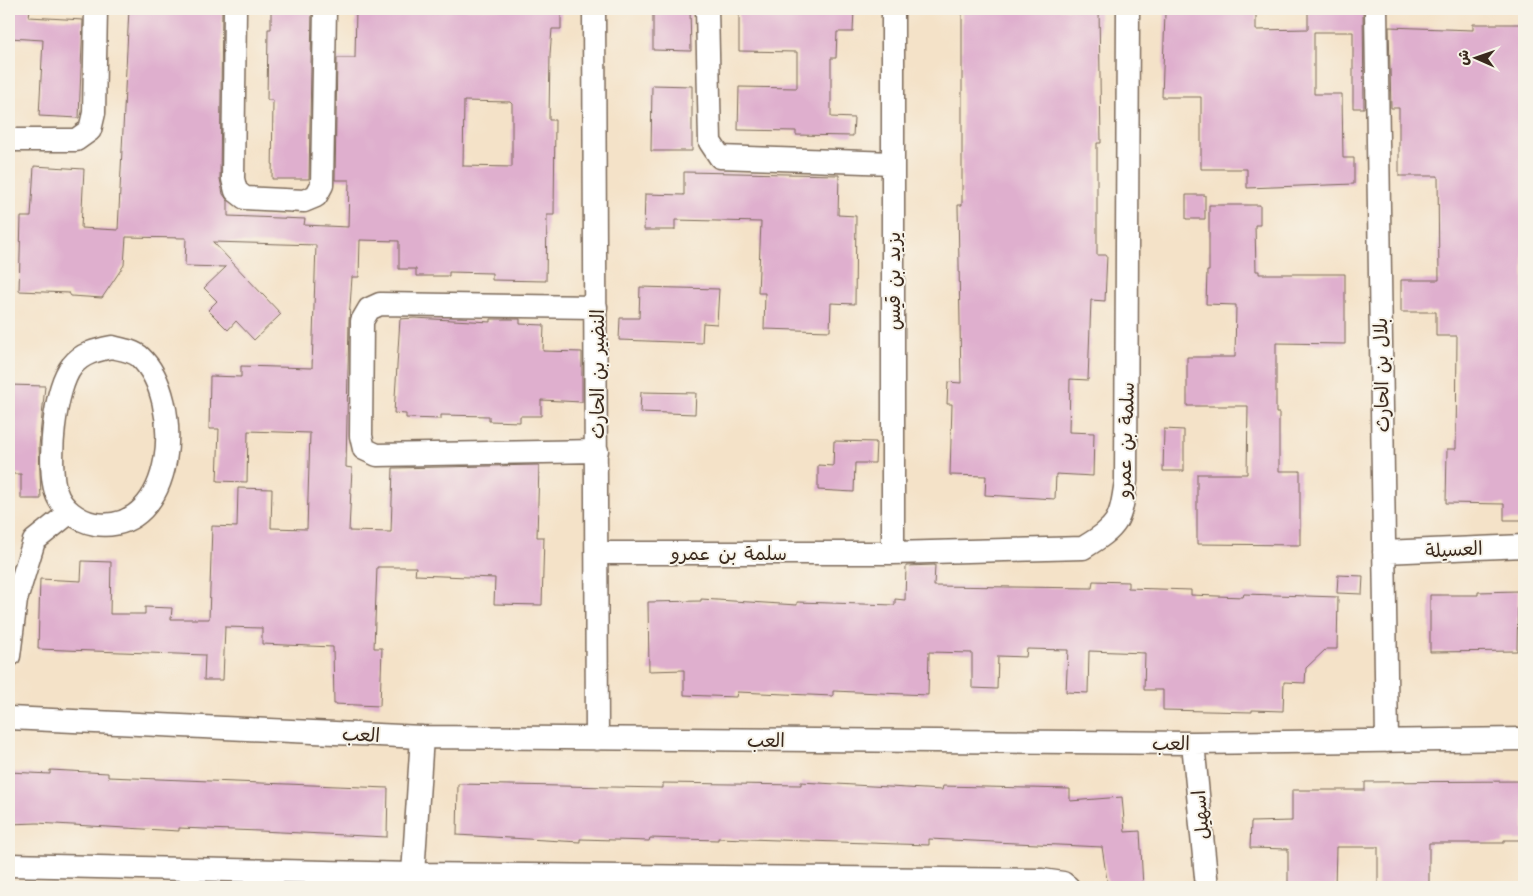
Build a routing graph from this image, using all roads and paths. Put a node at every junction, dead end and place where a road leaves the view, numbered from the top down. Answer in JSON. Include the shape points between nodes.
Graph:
{"nodes":[{"id":1,"x":96,"y":9,"type":"edge"},
{"id":2,"x":235,"y":9,"type":"edge"},
{"id":3,"x":325,"y":9,"type":"edge"},
{"id":4,"x":594,"y":9,"type":"edge"},
{"id":5,"x":707,"y":9,"type":"edge"},
{"id":6,"x":893,"y":9,"type":"edge"},
{"id":7,"x":1128,"y":9,"type":"edge"},
{"id":8,"x":1376,"y":9,"type":"edge"},
{"id":9,"x":9,"y":140,"type":"edge"},
{"id":10,"x":893,"y":163,"type":"junction"},
{"id":11,"x":596,"y":307,"type":"junction"},
{"id":12,"x":597,"y":450,"type":"junction"},
{"id":13,"x":70,"y":513,"type":"junction"},
{"id":14,"x":1524,"y":546,"type":"edge"},
{"id":15,"x":598,"y":552,"type":"junction"},
{"id":16,"x":893,"y":552,"type":"junction"},
{"id":17,"x":1384,"y":552,"type":"junction"},
{"id":18,"x":9,"y":656,"type":"edge"},
{"id":19,"x":9,"y":718,"type":"edge"},
{"id":20,"x":422,"y":737,"type":"junction"},
{"id":21,"x":597,"y":739,"type":"junction"},
{"id":22,"x":1524,"y":739,"type":"edge"},
{"id":23,"x":1387,"y":741,"type":"junction"},
{"id":24,"x":1193,"y":743,"type":"junction"},
{"id":25,"x":9,"y":865,"type":"edge"},
{"id":26,"x":413,"y":874,"type":"junction"},
{"id":27,"x":724,"y":882,"type":"edge"},
{"id":28,"x":1068,"y":887,"type":"edge"},
{"id":29,"x":1207,"y":887,"type":"edge"}],
"edges":[{"from":1,"to":9,"type":"street","via":[[94,113],[90,130],[76,140]]},
{"from":2,"to":3,"type":"street","via":[[233,179],[236,191],[244,198],[304,200],[316,196],[322,185]]},
{"from":4,"to":11,"type":"street","name":"النضير بن الحارث"},
{"from":5,"to":10,"type":"street","via":[[710,142],[720,156]]},
{"from":6,"to":10,"type":"street","name":"يزيد بن قيس"},
{"from":7,"to":16,"type":"street","name":"سلمة بن عمرو","via":[[1126,481],[1121,516],[1104,535],[1083,548]]},
{"from":8,"to":17,"type":"street","name":"بلال بن الحارث"},
{"from":10,"to":16,"type":"street","name":"يزيد بن قيس"},
{"from":11,"to":12,"type":"street","name":"النضير بن الحارث"},
{"from":11,"to":12,"type":"street","via":[[380,304],[369,309],[362,321],[361,436],[364,449],[377,455]]},
{"from":12,"to":15,"type":"street","name":"النضير بن الحارث"},
{"from":13,"to":13,"type":"street","via":[[94,524],[116,523],[140,512],[153,498],[162,472],[167,441],[164,403],[155,374],[139,355],[112,346],[88,352],[72,366],[58,398],[52,471],[56,493]]},
{"from":13,"to":18,"type":"street","via":[[34,541],[16,600]]},
{"from":14,"to":17,"type":"street","name":"العسيلة"},
{"from":15,"to":16,"type":"street","name":"سلمة بن عمرو"},
{"from":15,"to":21,"type":"street","name":"النضير بن الحارث"},
{"from":17,"to":23,"type":"street","name":"بلال بن الحارث"},
{"from":19,"to":20,"type":"street","name":"العب"},
{"from":20,"to":21,"type":"street","name":"العب"},
{"from":20,"to":26,"type":"street"},
{"from":21,"to":24,"type":"street","name":"العب"},
{"from":22,"to":23,"type":"street","name":"العب"},
{"from":23,"to":24,"type":"street","name":"العب"},
{"from":24,"to":29,"type":"street","name":"اسهيل"},
{"from":25,"to":26,"type":"street"},
{"from":26,"to":27,"type":"street"},
{"from":27,"to":28,"type":"street","via":[[1042,880],[1063,883]]}]}
